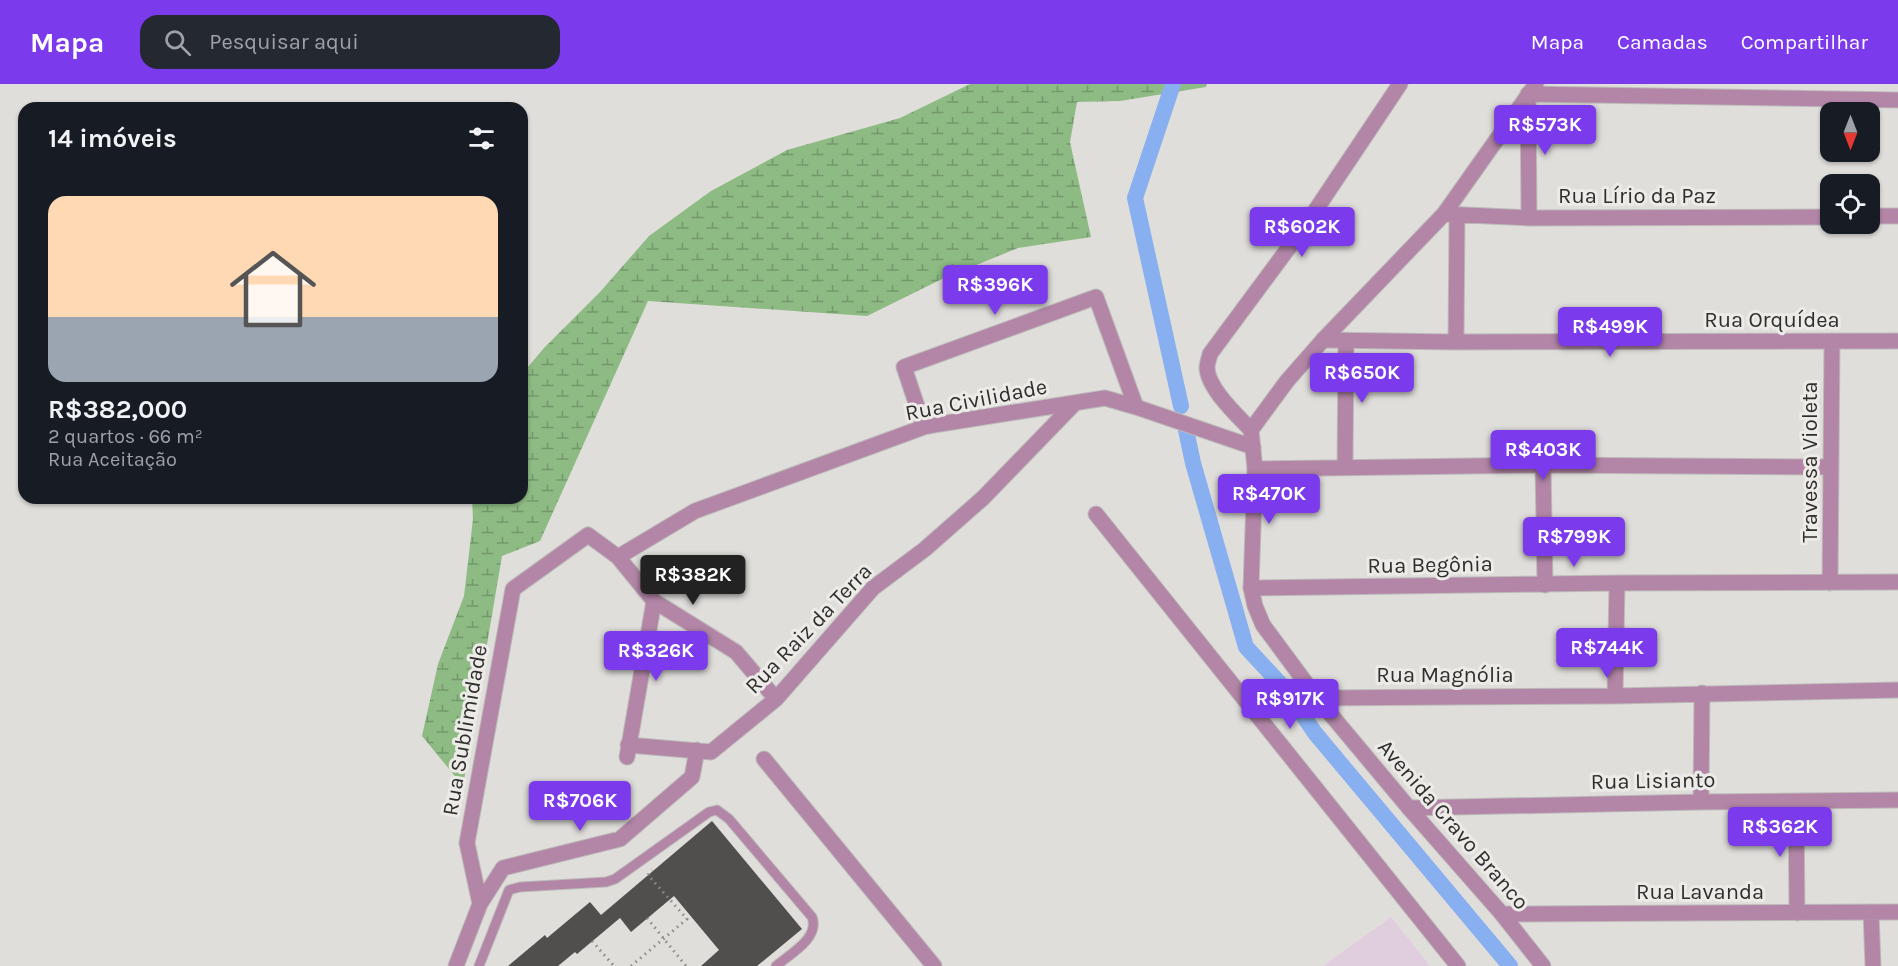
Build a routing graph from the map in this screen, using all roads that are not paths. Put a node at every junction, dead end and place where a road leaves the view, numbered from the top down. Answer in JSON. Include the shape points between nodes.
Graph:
{"nodes":[{"id":1,"x":1400,"y":84,"type":"edge"},
{"id":2,"x":1532,"y":89,"type":"edge"},
{"id":3,"x":1619,"y":90,"type":"edge"},
{"id":4,"x":1898,"y":100,"type":"edge"},
{"id":5,"x":1450,"y":215,"type":"junction"},
{"id":6,"x":1880,"y":216,"type":"edge"},
{"id":7,"x":1898,"y":216,"type":"edge"},
{"id":8,"x":1820,"y":217,"type":"edge"},
{"id":9,"x":1529,"y":218,"type":"junction"},
{"id":10,"x":1323,"y":340,"type":"junction"},
{"id":11,"x":1832,"y":341,"type":"junction"},
{"id":12,"x":1898,"y":341,"type":"edge"},
{"id":13,"x":1346,"y":342,"type":"junction"},
{"id":14,"x":1456,"y":342,"type":"junction"},
{"id":15,"x":1075,"y":403,"type":"junction"},
{"id":16,"x":1136,"y":407,"type":"junction"},
{"id":17,"x":924,"y":427,"type":"junction"},
{"id":18,"x":1251,"y":430,"type":"junction"},
{"id":19,"x":1253,"y":447,"type":"junction"},
{"id":20,"x":1543,"y":465,"type":"junction"},
{"id":21,"x":1345,"y":466,"type":"junction"},
{"id":22,"x":1830,"y":467,"type":"junction"},
{"id":23,"x":1255,"y":469,"type":"junction"},
{"id":24,"x":1096,"y":514,"type":"dead end"},
{"id":25,"x":618,"y":557,"type":"junction"},
{"id":26,"x":1898,"y":582,"type":"edge"},
{"id":27,"x":1617,"y":583,"type":"junction"},
{"id":28,"x":1830,"y":583,"type":"junction"},
{"id":29,"x":1545,"y":585,"type":"junction"},
{"id":30,"x":1251,"y":588,"type":"junction"},
{"id":31,"x":654,"y":601,"type":"junction"},
{"id":32,"x":1898,"y":690,"type":"edge"},
{"id":33,"x":1702,"y":693,"type":"junction"},
{"id":34,"x":1615,"y":696,"type":"junction"},
{"id":35,"x":1317,"y":698,"type":"junction"},
{"id":36,"x":776,"y":699,"type":"junction"},
{"id":37,"x":697,"y":750,"type":"junction"},
{"id":38,"x":764,"y":759,"type":"dead end"},
{"id":39,"x":1898,"y":800,"type":"edge"},
{"id":40,"x":1701,"y":802,"type":"junction"},
{"id":41,"x":1796,"y":802,"type":"junction"},
{"id":42,"x":1408,"y":808,"type":"junction"},
{"id":43,"x":480,"y":904,"type":"junction"},
{"id":44,"x":1871,"y":912,"type":"junction"},
{"id":45,"x":1898,"y":912,"type":"edge"},
{"id":46,"x":1797,"y":913,"type":"junction"},
{"id":47,"x":1502,"y":914,"type":"junction"},
{"id":48,"x":456,"y":966,"type":"edge"},
{"id":49,"x":479,"y":966,"type":"edge"},
{"id":50,"x":776,"y":966,"type":"edge"},
{"id":51,"x":934,"y":966,"type":"edge"},
{"id":52,"x":1458,"y":966,"type":"edge"},
{"id":53,"x":1543,"y":966,"type":"edge"},
{"id":54,"x":1873,"y":966,"type":"edge"}],
"edges":[{"from":1,"to":18,"type":"street","via":[[1307,223],[1210,354],[1209,376],[1221,397]]},
{"from":2,"to":3,"type":"street"},
{"from":2,"to":5,"type":"street"},
{"from":2,"to":9,"type":"street"},
{"from":3,"to":4,"type":"street"},
{"from":5,"to":9,"type":"street","name":"Rua Lírio da Paz"},
{"from":5,"to":10,"type":"street"},
{"from":5,"to":14,"type":"street"},
{"from":6,"to":7,"type":"street"},
{"from":8,"to":9,"type":"street","name":"Rua Lírio da Paz"},
{"from":10,"to":13,"type":"street","name":"Rua Orquídea"},
{"from":10,"to":18,"type":"street"},
{"from":11,"to":12,"type":"street","name":"Rua Orquídea"},
{"from":11,"to":14,"type":"street","name":"Rua Orquídea"},
{"from":11,"to":22,"type":"street","name":"Travessa Violeta"},
{"from":13,"to":14,"type":"street","name":"Rua Orquídea"},
{"from":13,"to":21,"type":"street"},
{"from":15,"to":16,"type":"street","name":"Rua Civilidade","via":[[1105,398]]},
{"from":15,"to":17,"type":"street","name":"Rua Civilidade"},
{"from":15,"to":36,"type":"street","name":"Rua Raiz da Terra","via":[[983,498],[873,588]]},
{"from":16,"to":17,"type":"street","via":[[1096,297],[904,367]]},
{"from":16,"to":19,"type":"street","name":"Rua Civilidade"},
{"from":17,"to":25,"type":"street","name":"Rua Civilidade","via":[[695,511]]},
{"from":18,"to":19,"type":"street","name":"Avenida Cravo Branco"},
{"from":19,"to":23,"type":"street","name":"Avenida Cravo Branco"},
{"from":20,"to":21,"type":"street"},
{"from":20,"to":22,"type":"street"},
{"from":20,"to":29,"type":"street"},
{"from":21,"to":23,"type":"street"},
{"from":22,"to":28,"type":"street","name":"Travessa Violeta"},
{"from":23,"to":30,"type":"street","name":"Avenida Cravo Branco"},
{"from":24,"to":52,"type":"street"},
{"from":25,"to":31,"type":"street"},
{"from":25,"to":43,"type":"street","name":"Rua Sublimidade","via":[[588,535],[513,589],[466,843]]},
{"from":26,"to":28,"type":"street","name":"Rua Begônia"},
{"from":27,"to":28,"type":"street","name":"Rua Begônia"},
{"from":27,"to":29,"type":"street","name":"Rua Begônia"},
{"from":27,"to":34,"type":"street"},
{"from":29,"to":30,"type":"street","name":"Rua Begônia"},
{"from":30,"to":35,"type":"street","name":"Avenida Cravo Branco","via":[[1263,625]]},
{"from":31,"to":36,"type":"street","via":[[736,652]]},
{"from":31,"to":37,"type":"street","name":"Rua Raiz da Terra","via":[[627,751]]},
{"from":32,"to":33,"type":"street","name":"Rua Magnólia"},
{"from":33,"to":34,"type":"street","name":"Rua Magnólia"},
{"from":33,"to":40,"type":"street"},
{"from":34,"to":35,"type":"street","name":"Rua Magnólia"},
{"from":35,"to":42,"type":"street","name":"Avenida Cravo Branco"},
{"from":36,"to":37,"type":"street","name":"Rua Raiz da Terra","via":[[711,752]]},
{"from":37,"to":43,"type":"street","via":[[692,777],[620,838],[503,868]]},
{"from":38,"to":51,"type":"street"},
{"from":39,"to":41,"type":"street","name":"Rua Lisianto"},
{"from":40,"to":41,"type":"street","name":"Rua Lisianto"},
{"from":40,"to":42,"type":"street","name":"Rua Lisianto"},
{"from":41,"to":46,"type":"street"},
{"from":42,"to":47,"type":"street","name":"Avenida Cravo Branco"},
{"from":43,"to":48,"type":"street"},
{"from":44,"to":45,"type":"street","name":"Rua Lavanda"},
{"from":44,"to":46,"type":"street","name":"Rua Lavanda"},
{"from":44,"to":54,"type":"street"},
{"from":46,"to":47,"type":"street","name":"Rua Lavanda"},
{"from":47,"to":53,"type":"street","name":"Avenida Cravo Branco"},
{"from":49,"to":50,"type":"lane","via":[[509,890],[615,879],[717,810],[812,917],[813,933]]}]}
